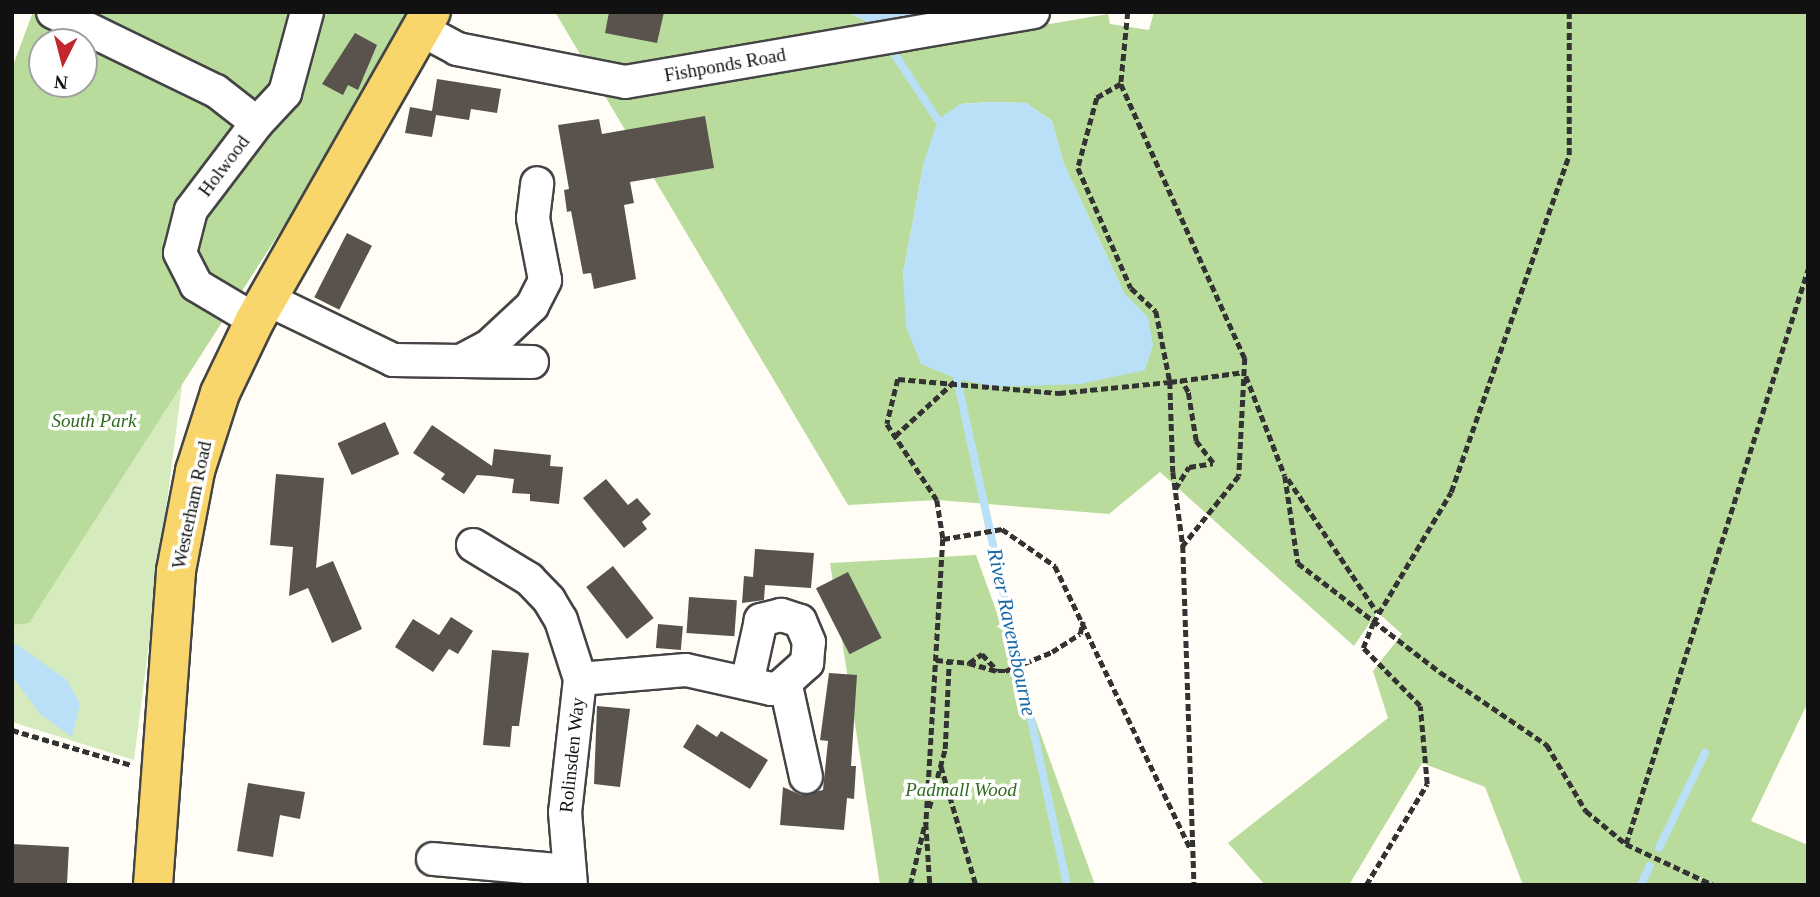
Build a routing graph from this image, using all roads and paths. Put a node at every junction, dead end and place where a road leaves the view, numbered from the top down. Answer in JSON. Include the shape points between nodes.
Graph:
{"nodes":[{"id":1,"x":53,"y":12,"type":"edge"},
{"id":2,"x":307,"y":12,"type":"edge"},
{"id":3,"x":1033,"y":12,"type":"edge"},
{"id":4,"x":1128,"y":12,"type":"edge"},
{"id":5,"x":1569,"y":12,"type":"edge"},
{"id":6,"x":426,"y":21,"type":"edge"},
{"id":7,"x":1121,"y":84,"type":"junction"},
{"id":8,"x":257,"y":123,"type":"junction"},
{"id":9,"x":537,"y":183,"type":"dead end"},
{"id":10,"x":1808,"y":269,"type":"edge"},
{"id":11,"x":261,"y":310,"type":"junction"},
{"id":12,"x":460,"y":361,"type":"junction"},
{"id":13,"x":532,"y":362,"type":"dead end"},
{"id":14,"x":1244,"y":372,"type":"junction"},
{"id":15,"x":957,"y":379,"type":"dead end"},
{"id":16,"x":1181,"y":380,"type":"junction"},
{"id":17,"x":1170,"y":382,"type":"junction"},
{"id":18,"x":895,"y":436,"type":"junction"},
{"id":19,"x":1285,"y":476,"type":"junction"},
{"id":20,"x":1175,"y":490,"type":"junction"},
{"id":21,"x":943,"y":539,"type":"junction"},
{"id":22,"x":473,"y":545,"type":"dead end"},
{"id":23,"x":1183,"y":546,"type":"junction"},
{"id":24,"x":1377,"y":612,"type":"dead end"},
{"id":25,"x":1083,"y":620,"type":"junction"},
{"id":26,"x":1373,"y":623,"type":"junction"},
{"id":27,"x":936,"y":660,"type":"junction"},
{"id":28,"x":949,"y":661,"type":"junction"},
{"id":29,"x":969,"y":663,"type":"junction"},
{"id":30,"x":998,"y":671,"type":"junction"},
{"id":31,"x":580,"y":678,"type":"junction"},
{"id":32,"x":12,"y":730,"type":"edge"},
{"id":33,"x":941,"y":765,"type":"junction"},
{"id":34,"x":161,"y":773,"type":"junction"},
{"id":35,"x":806,"y":777,"type":"dead end"},
{"id":36,"x":926,"y":817,"type":"junction"},
{"id":37,"x":1626,"y":844,"type":"junction"},
{"id":38,"x":1192,"y":852,"type":"junction"},
{"id":39,"x":433,"y":859,"type":"dead end"},
{"id":40,"x":570,"y":878,"type":"edge"},
{"id":41,"x":1701,"y":882,"type":"edge"},
{"id":42,"x":153,"y":885,"type":"edge"},
{"id":43,"x":910,"y":885,"type":"edge"},
{"id":44,"x":930,"y":885,"type":"edge"},
{"id":45,"x":976,"y":885,"type":"edge"},
{"id":46,"x":1194,"y":885,"type":"edge"},
{"id":47,"x":1366,"y":885,"type":"edge"},
{"id":48,"x":1713,"y":885,"type":"edge"}],
"edges":[{"from":1,"to":8,"type":"street","name":"Holwood","via":[[204,85]]},
{"from":2,"to":8,"type":"street","via":[[285,93]]},
{"from":3,"to":6,"type":"street","name":"Fishponds Road","via":[[625,82],[457,49]]},
{"from":4,"to":7,"type":"path"},
{"from":5,"to":26,"type":"path","via":[[1569,155],[1451,492]]},
{"from":6,"to":11,"type":"main road","name":"Westerham Road"},
{"from":7,"to":14,"type":"path","via":[[1234,330],[1245,358]]},
{"from":7,"to":17,"type":"path","via":[[1097,98],[1078,168],[1131,288],[1156,311]]},
{"from":8,"to":11,"type":"street","name":"Holwood","via":[[191,210],[180,253],[196,285]]},
{"from":9,"to":12,"type":"street","via":[[533,218],[545,280],[532,306],[489,346]]},
{"from":10,"to":37,"type":"path"},
{"from":11,"to":12,"type":"street","name":"Holwood","via":[[393,360]]},
{"from":11,"to":34,"type":"main road","name":"Westerham Road","via":[[220,393],[195,471],[176,571]]},
{"from":12,"to":13,"type":"street","name":"Holwood"},
{"from":14,"to":16,"type":"path"},
{"from":14,"to":19,"type":"path"},
{"from":14,"to":23,"type":"path","via":[[1239,476]]},
{"from":15,"to":18,"type":"path"},
{"from":16,"to":17,"type":"path"},
{"from":16,"to":20,"type":"path","via":[[1188,392],[1196,441],[1213,463],[1189,467]]},
{"from":17,"to":18,"type":"path","bridge":true,"via":[[1059,393],[898,379],[887,424]]},
{"from":17,"to":20,"type":"path"},
{"from":18,"to":21,"type":"path","via":[[937,500]]},
{"from":19,"to":24,"type":"path"},
{"from":19,"to":26,"type":"path","via":[[1297,563]]},
{"from":20,"to":23,"type":"path"},
{"from":21,"to":25,"type":"path","via":[[1002,529],[1055,566]]},
{"from":21,"to":27,"type":"path"},
{"from":22,"to":31,"type":"street","name":"Rolinsden Way","via":[[529,579],[549,600],[561,620]]},
{"from":23,"to":38,"type":"path"},
{"from":25,"to":30,"type":"path","via":[[1080,634],[1052,652]]},
{"from":25,"to":38,"type":"path"},
{"from":26,"to":37,"type":"path","via":[[1547,745],[1586,811]]},
{"from":26,"to":47,"type":"path","via":[[1363,648],[1420,706],[1427,784]]},
{"from":27,"to":28,"type":"path"},
{"from":27,"to":36,"type":"path"},
{"from":28,"to":29,"type":"path"},
{"from":28,"to":33,"type":"path"},
{"from":29,"to":30,"type":"path"},
{"from":29,"to":30,"type":"path","via":[[982,654]]},
{"from":31,"to":35,"type":"street","via":[[686,670],[768,686]]},
{"from":31,"to":40,"type":"street","name":"Rolinsden Way","via":[[565,812]]},
{"from":32,"to":34,"type":"path"},
{"from":33,"to":36,"type":"path"},
{"from":33,"to":45,"type":"path"},
{"from":34,"to":42,"type":"main road","name":"Westerham Road"},
{"from":36,"to":43,"type":"path"},
{"from":36,"to":44,"type":"path"},
{"from":37,"to":41,"type":"path"},
{"from":38,"to":46,"type":"path"},
{"from":39,"to":40,"type":"street"},
{"from":41,"to":48,"type":"path"}]}
